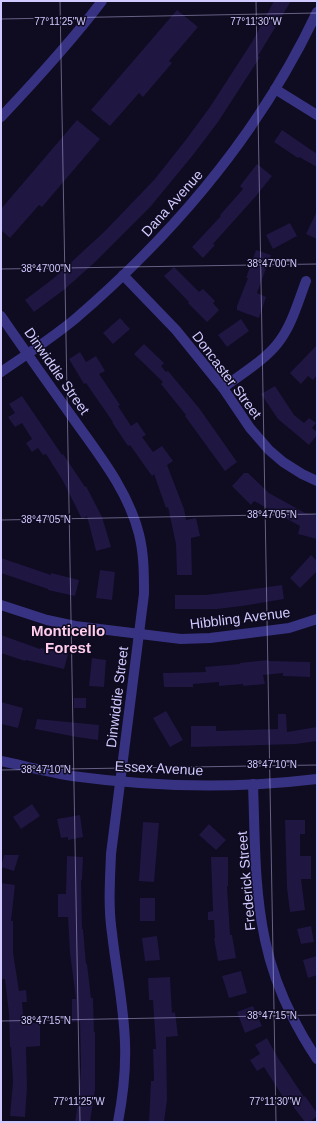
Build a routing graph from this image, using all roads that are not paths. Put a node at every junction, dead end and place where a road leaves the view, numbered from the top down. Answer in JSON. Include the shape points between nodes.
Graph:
{"nodes":[{"id":1,"x":102,"y":1,"type":"edge"},
{"id":2,"x":317,"y":12,"type":"edge"},
{"id":3,"x":275,"y":89,"type":"junction"},
{"id":4,"x":317,"y":115,"type":"edge"},
{"id":5,"x":1,"y":117,"type":"edge"},
{"id":6,"x":123,"y":275,"type":"junction"},
{"id":7,"x":306,"y":281,"type":"dead end"},
{"id":8,"x":1,"y":316,"type":"edge"},
{"id":9,"x":27,"y":354,"type":"junction"},
{"id":10,"x":1,"y":372,"type":"edge"},
{"id":11,"x":223,"y":388,"type":"junction"},
{"id":12,"x":317,"y":481,"type":"edge"},
{"id":13,"x":1,"y":605,"type":"edge"},
{"id":14,"x":317,"y":619,"type":"edge"},
{"id":15,"x":139,"y":634,"type":"junction"},
{"id":16,"x":1,"y":761,"type":"edge"},
{"id":17,"x":317,"y":779,"type":"edge"},
{"id":18,"x":120,"y":781,"type":"junction"},
{"id":19,"x":253,"y":784,"type":"junction"},
{"id":20,"x":317,"y":1059,"type":"edge"},
{"id":21,"x":118,"y":1122,"type":"edge"}],
"edges":[{"from":1,"to":5,"type":"street","via":[[67,46]]},
{"from":2,"to":3,"type":"street","name":"Dana Avenue"},
{"from":3,"to":4,"type":"street"},
{"from":3,"to":6,"type":"street","name":"Dana Avenue","via":[[210,182],[187,210]]},
{"from":6,"to":9,"type":"street","name":"Dana Avenue","via":[[74,320]]},
{"from":6,"to":11,"type":"street","name":"Doncaster Street","via":[[176,330]]},
{"from":7,"to":11,"type":"street","via":[[288,326],[277,343],[263,358]]},
{"from":8,"to":9,"type":"street","name":"Dinwiddie Street"},
{"from":9,"to":10,"type":"street","name":"Dana Avenue"},
{"from":9,"to":15,"type":"street","name":"Dinwiddie Street","via":[[113,475],[130,506],[139,533],[144,566],[144,594]]},
{"from":11,"to":12,"type":"street","name":"Doncaster Street","via":[[250,428],[269,450],[283,462]]},
{"from":13,"to":15,"type":"street","name":"Hibbling Avenue","via":[[75,626]]},
{"from":14,"to":15,"type":"street","name":"Hibbling Avenue","via":[[289,628],[210,638],[180,639]]},
{"from":15,"to":18,"type":"street","name":"Dinwiddie Street"},
{"from":16,"to":18,"type":"street","name":"Essex Avenue","via":[[72,776]]},
{"from":17,"to":19,"type":"street","name":"Essex Avenue"},
{"from":18,"to":19,"type":"street","name":"Essex Avenue","via":[[175,785]]},
{"from":18,"to":21,"type":"street","name":"Dinwiddie Street","via":[[110,884],[111,932],[122,1003],[125,1044],[123,1095]]},
{"from":19,"to":20,"type":"street","name":"Frederick Street","via":[[259,906],[265,940],[273,972],[287,1006]]}]}
